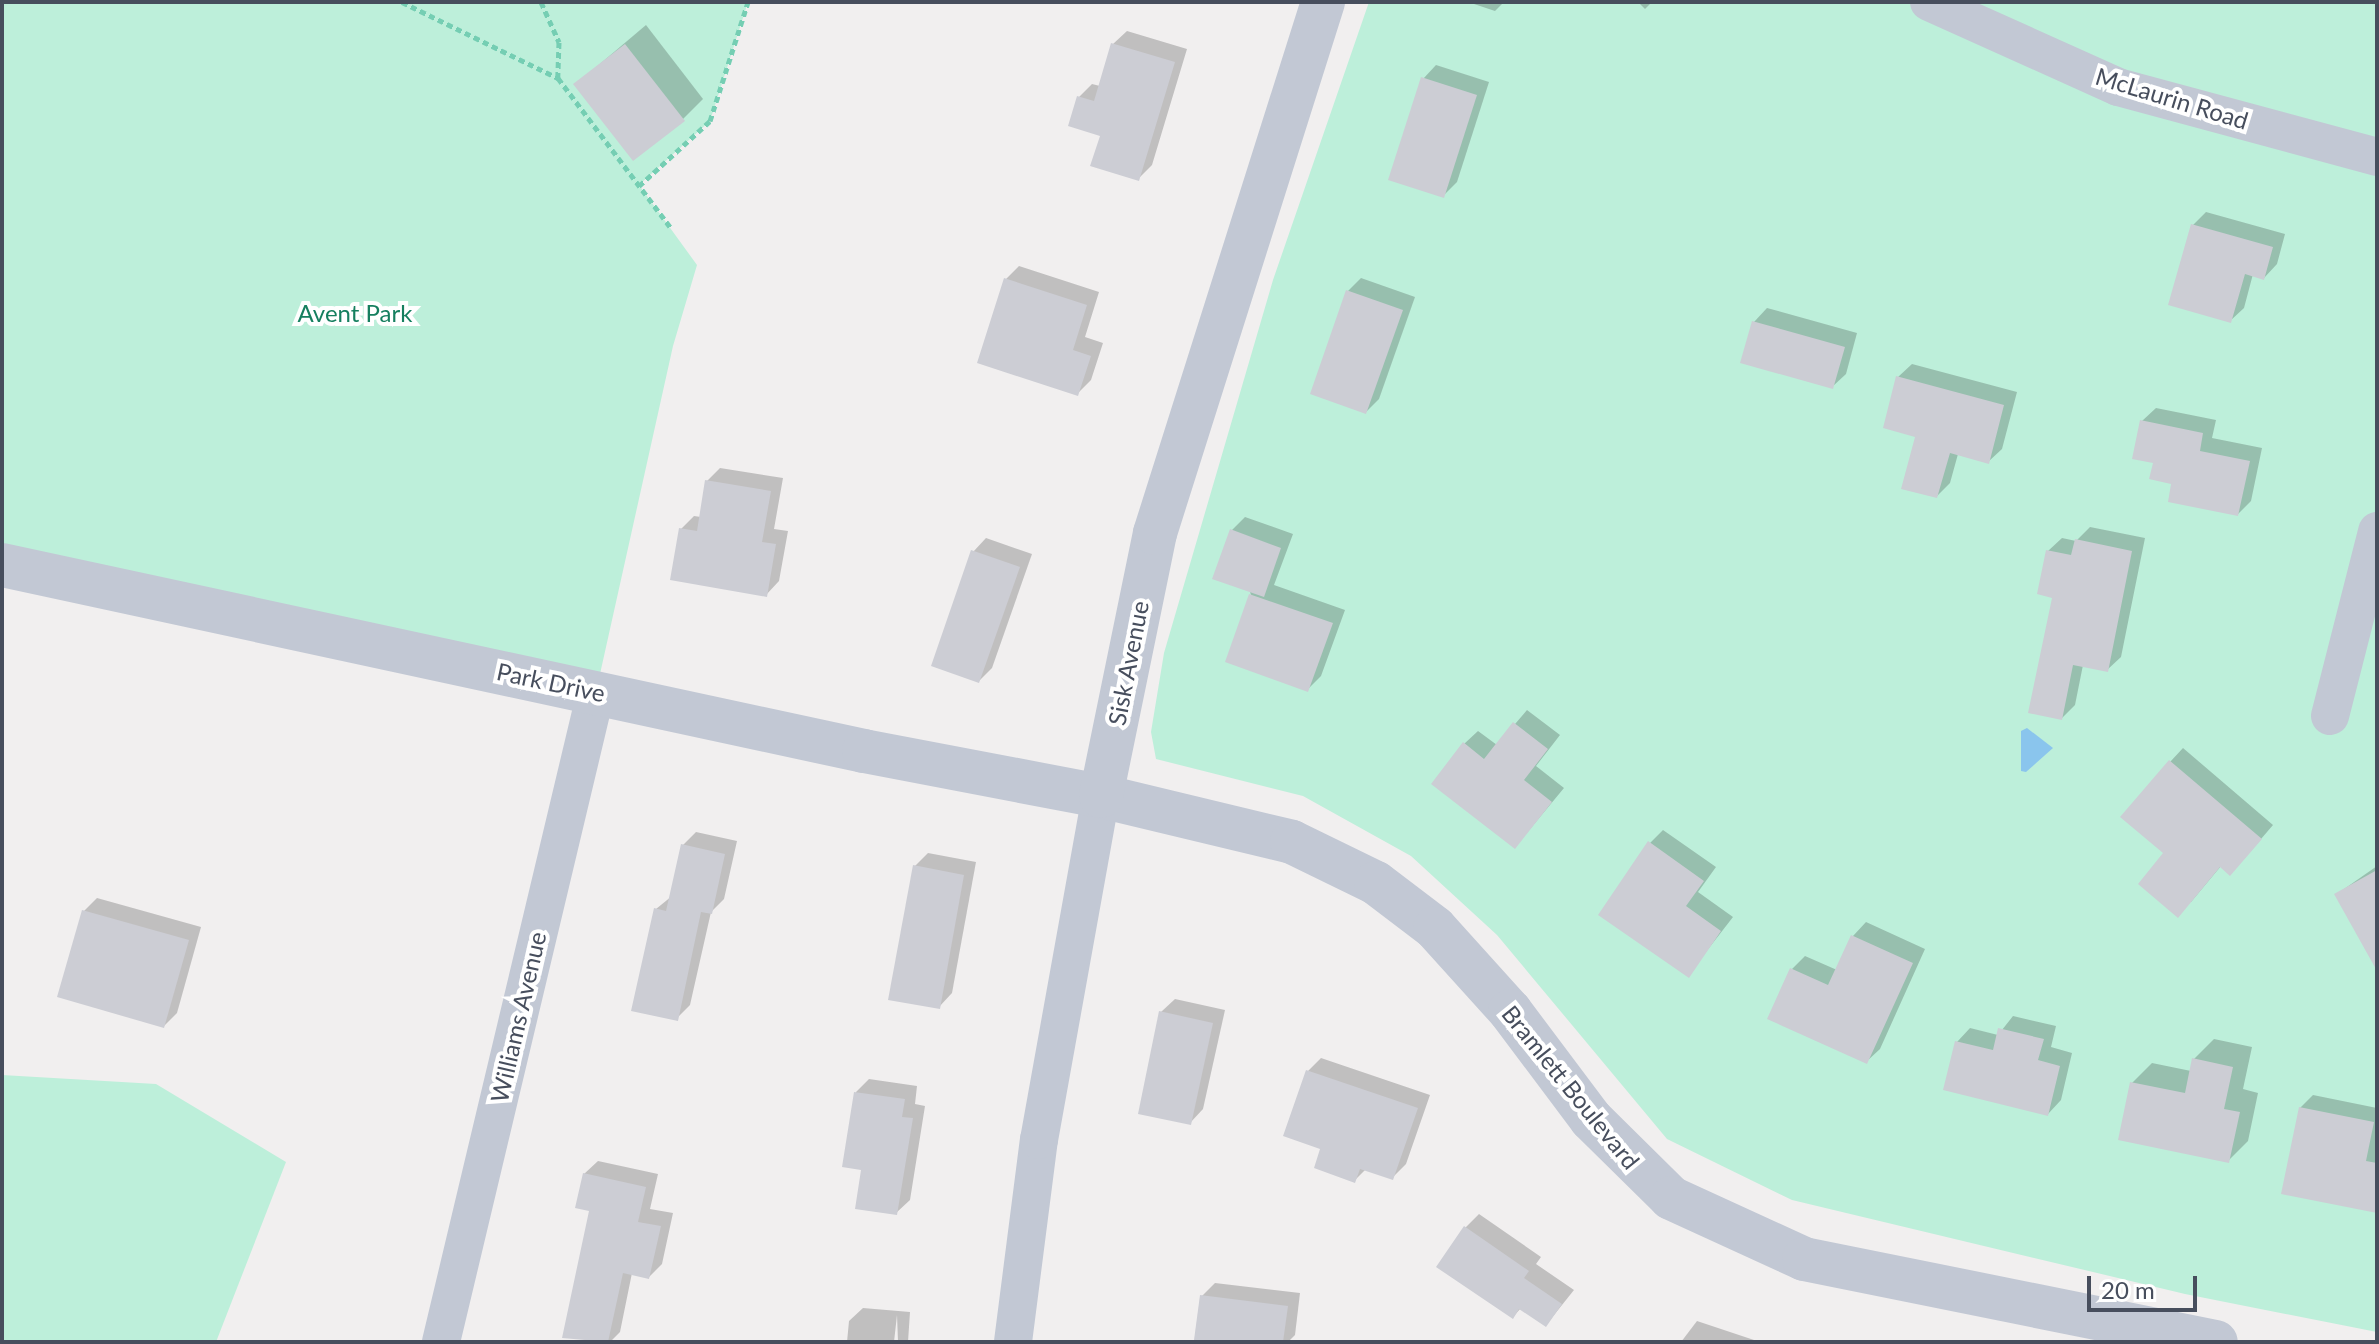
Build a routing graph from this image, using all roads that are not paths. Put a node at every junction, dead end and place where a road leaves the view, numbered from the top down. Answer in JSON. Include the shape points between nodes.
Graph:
{"nodes":[{"id":1,"x":1323,"y":2,"type":"edge"},
{"id":2,"x":1929,"y":2,"type":"edge"},
{"id":3,"x":2377,"y":157,"type":"edge"},
{"id":4,"x":2377,"y":531,"type":"edge"},
{"id":5,"x":2,"y":565,"type":"edge"},
{"id":6,"x":596,"y":692,"type":"junction"},
{"id":7,"x":2330,"y":716,"type":"dead end"},
{"id":8,"x":1101,"y":796,"type":"junction"},
{"id":9,"x":441,"y":1342,"type":"edge"},
{"id":10,"x":1013,"y":1342,"type":"edge"},
{"id":11,"x":2216,"y":1342,"type":"edge"}],
"edges":[{"from":1,"to":8,"type":"street","name":"Sisk Avenue","via":[[1155,533]]},
{"from":2,"to":3,"type":"street","name":"McLaurin Road","via":[[2118,87]]},
{"from":4,"to":7,"type":"street"},
{"from":5,"to":6,"type":"street","name":"Park Drive"},
{"from":6,"to":8,"type":"street","name":"Park Drive"},
{"from":6,"to":9,"type":"street","name":"Williams Avenue"},
{"from":8,"to":10,"type":"street","name":"Sisk Avenue","via":[[1039,1140]]},
{"from":8,"to":11,"type":"street","name":"Bramlett Boulevard","via":[[1292,842],[1376,883],[1435,928],[1510,1011],[1591,1119],[1671,1198],[1804,1259]]}]}
